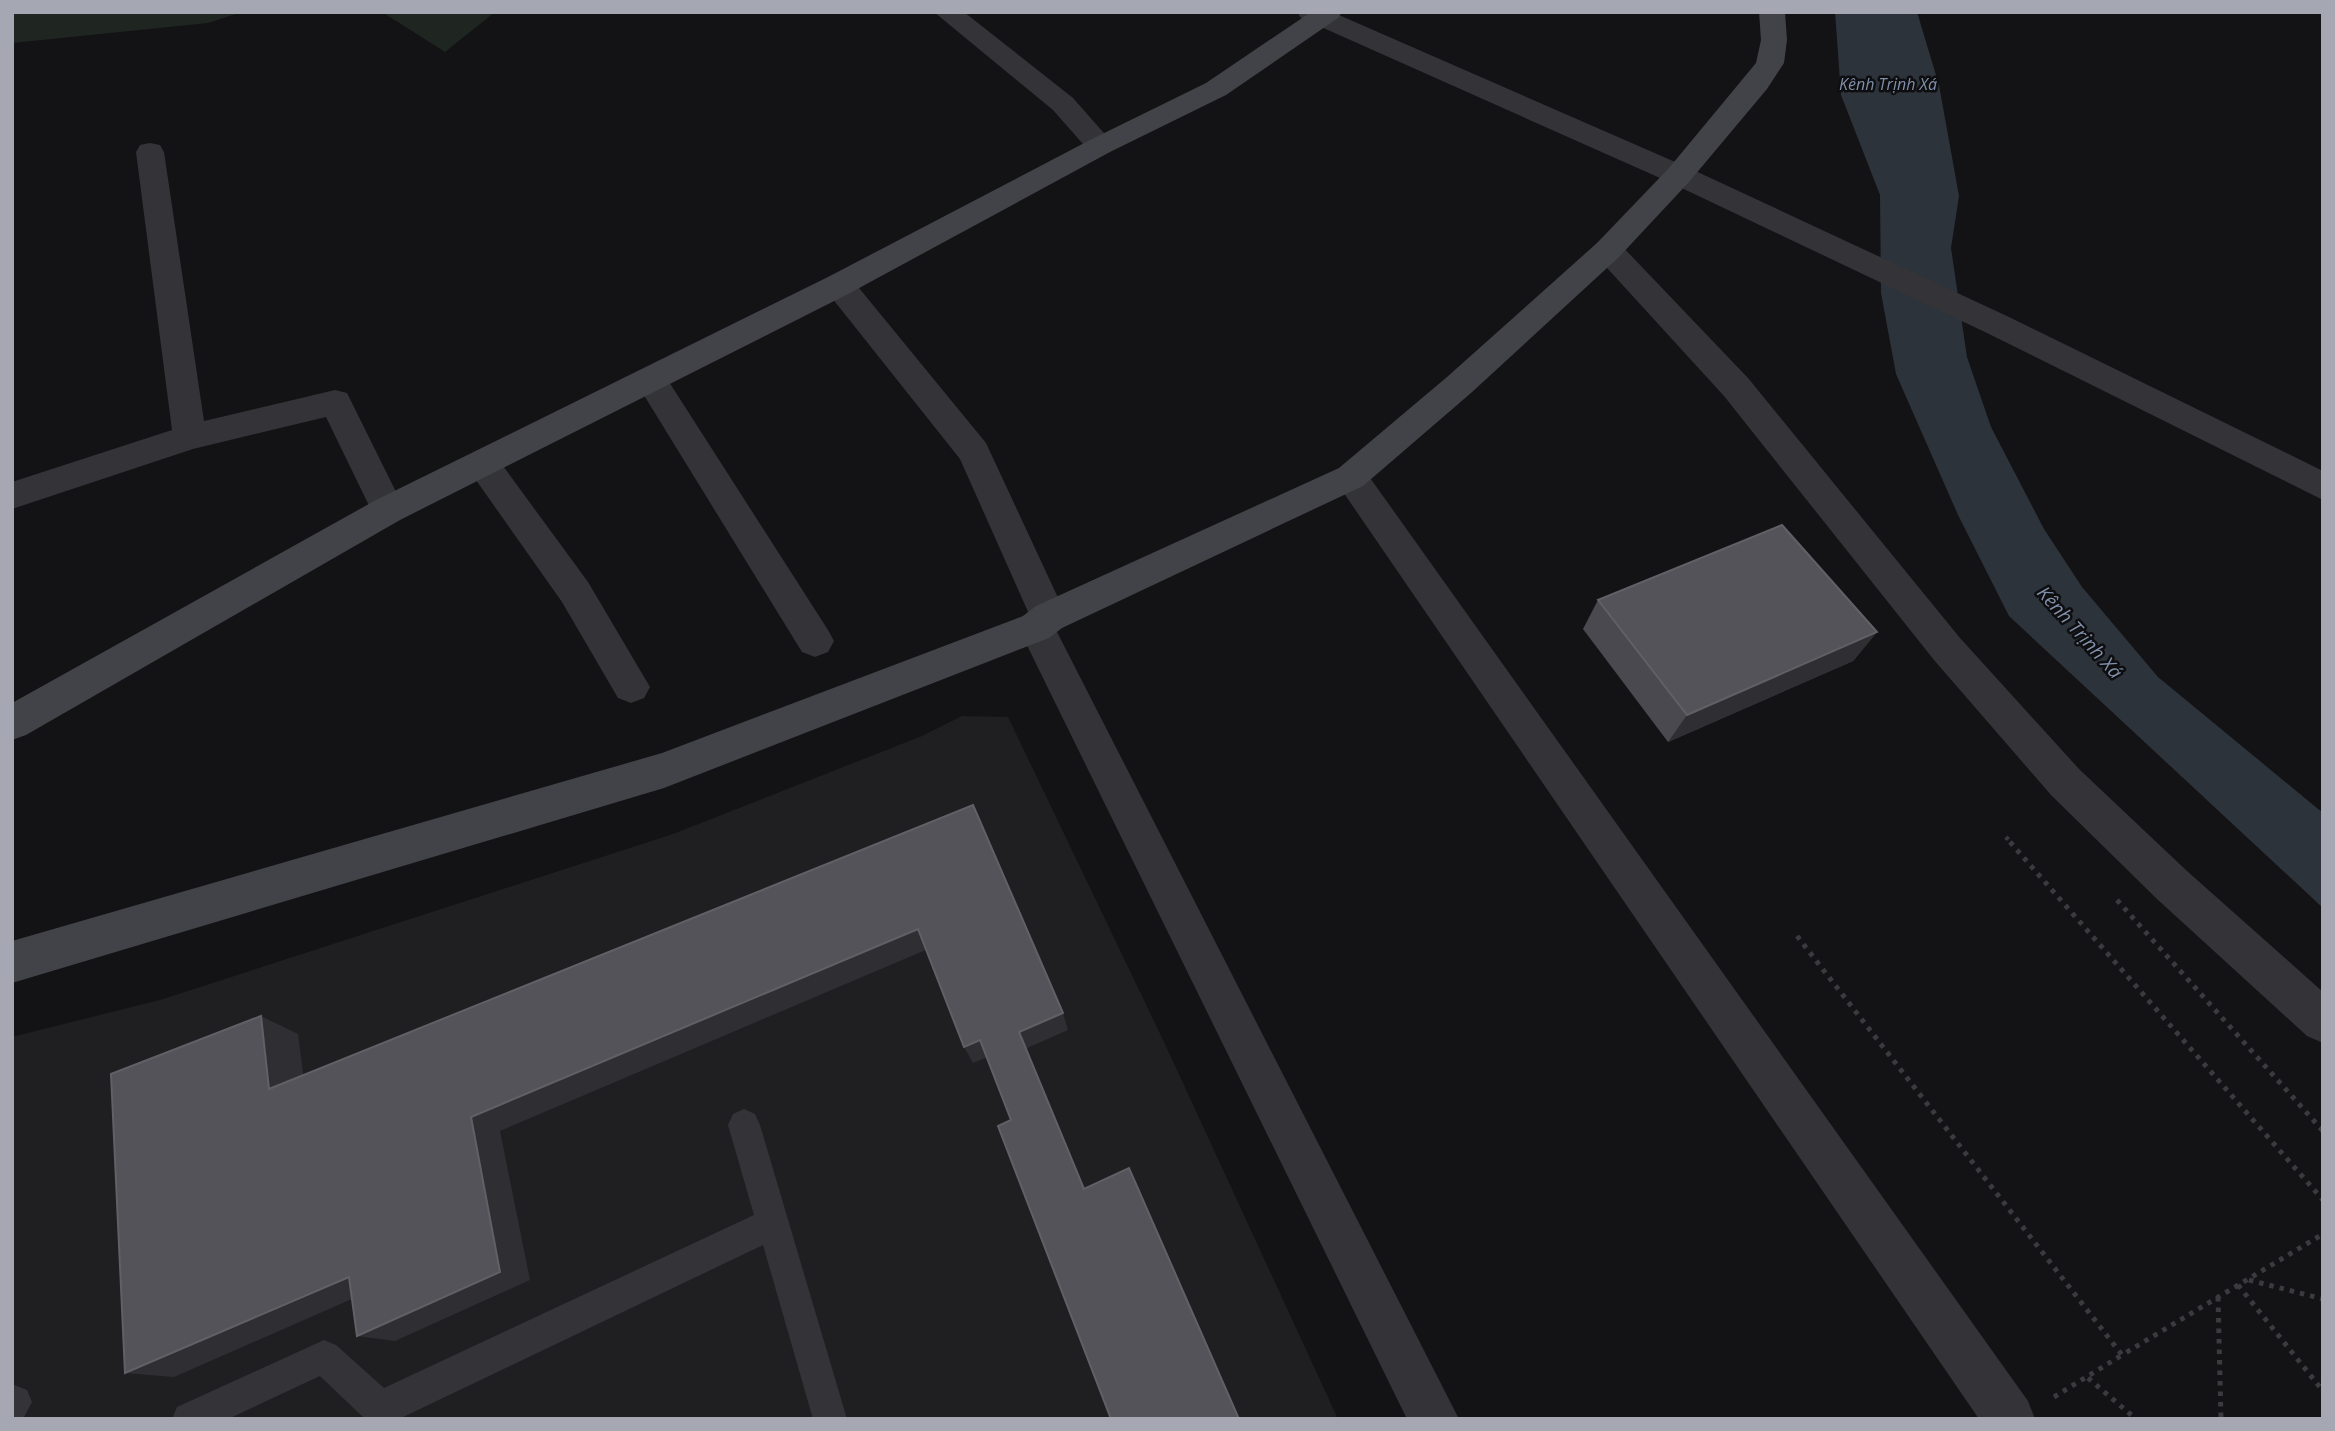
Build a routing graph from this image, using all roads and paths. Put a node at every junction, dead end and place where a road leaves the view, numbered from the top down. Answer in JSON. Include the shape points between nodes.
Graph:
{"nodes":[{"id":1,"x":947,"y":12,"type":"edge"},
{"id":2,"x":1772,"y":12,"type":"edge"},
{"id":3,"x":1321,"y":14,"type":"edge"},
{"id":4,"x":1100,"y":146,"type":"junction"},
{"id":5,"x":150,"y":152,"type":"dead end"},
{"id":6,"x":1679,"y":175,"type":"junction"},
{"id":7,"x":1608,"y":250,"type":"junction"},
{"id":8,"x":839,"y":285,"type":"junction"},
{"id":9,"x":650,"y":379,"type":"junction"},
{"id":10,"x":190,"y":437,"type":"junction"},
{"id":11,"x":483,"y":464,"type":"junction"},
{"id":12,"x":1351,"y":477,"type":"junction"},
{"id":13,"x":2323,"y":488,"type":"edge"},
{"id":14,"x":12,"y":496,"type":"edge"},
{"id":15,"x":388,"y":510,"type":"junction"},
{"id":16,"x":1043,"y":622,"type":"junction"},
{"id":17,"x":815,"y":641,"type":"dead end"},
{"id":18,"x":631,"y":687,"type":"dead end"},
{"id":19,"x":12,"y":723,"type":"edge"},
{"id":20,"x":2006,"y":837,"type":"dead end"},
{"id":21,"x":2113,"y":895,"type":"dead end"},
{"id":22,"x":1797,"y":936,"type":"dead end"},
{"id":23,"x":12,"y":961,"type":"edge"},
{"id":24,"x":2323,"y":1021,"type":"edge"},
{"id":25,"x":744,"y":1125,"type":"dead end"},
{"id":26,"x":2323,"y":1131,"type":"edge"},
{"id":27,"x":2323,"y":1200,"type":"edge"},
{"id":28,"x":773,"y":1223,"type":"junction"},
{"id":29,"x":2323,"y":1234,"type":"edge"},
{"id":30,"x":2248,"y":1280,"type":"junction"},
{"id":31,"x":2238,"y":1285,"type":"junction"},
{"id":32,"x":2218,"y":1297,"type":"junction"},
{"id":33,"x":2323,"y":1299,"type":"edge"},
{"id":34,"x":2122,"y":1355,"type":"junction"},
{"id":35,"x":2088,"y":1378,"type":"junction"},
{"id":36,"x":2323,"y":1391,"type":"edge"},
{"id":37,"x":2050,"y":1400,"type":"dead end"},
{"id":38,"x":381,"y":1413,"type":"edge"},
{"id":39,"x":189,"y":1419,"type":"edge"},
{"id":40,"x":830,"y":1419,"type":"edge"},
{"id":41,"x":1434,"y":1419,"type":"edge"},
{"id":42,"x":2010,"y":1419,"type":"edge"},
{"id":43,"x":2136,"y":1419,"type":"edge"},
{"id":44,"x":2221,"y":1419,"type":"edge"}],
"edges":[{"from":1,"to":4,"type":"street","via":[[1063,104]]},
{"from":2,"to":6,"type":"main road","via":[[1770,63]]},
{"from":3,"to":4,"type":"main road","via":[[1216,89]]},
{"from":3,"to":6,"type":"street"},
{"from":4,"to":8,"type":"main road"},
{"from":5,"to":10,"type":"street"},
{"from":6,"to":7,"type":"main road"},
{"from":6,"to":13,"type":"street","via":[[1998,325]]},
{"from":7,"to":12,"type":"main road"},
{"from":7,"to":24,"type":"street","via":[[1735,387],[1947,649],[2065,782]]},
{"from":8,"to":9,"type":"main road"},
{"from":8,"to":16,"type":"street","via":[[974,452]]},
{"from":9,"to":11,"type":"main road"},
{"from":9,"to":17,"type":"street"},
{"from":10,"to":14,"type":"street"},
{"from":10,"to":15,"type":"street","via":[[335,402]]},
{"from":11,"to":15,"type":"main road"},
{"from":11,"to":18,"type":"street","via":[[575,592]]},
{"from":12,"to":16,"type":"main road"},
{"from":12,"to":42,"type":"street"},
{"from":15,"to":19,"type":"main road"},
{"from":16,"to":23,"type":"main road","via":[[664,770]]},
{"from":16,"to":41,"type":"street"},
{"from":20,"to":27,"type":"path"},
{"from":21,"to":26,"type":"path"},
{"from":22,"to":34,"type":"path"},
{"from":25,"to":28,"type":"lane"},
{"from":28,"to":38,"type":"lane"},
{"from":28,"to":40,"type":"lane"},
{"from":29,"to":30,"type":"path"},
{"from":30,"to":31,"type":"path"},
{"from":30,"to":33,"type":"path"},
{"from":31,"to":32,"type":"path"},
{"from":31,"to":36,"type":"path"},
{"from":32,"to":34,"type":"path"},
{"from":32,"to":44,"type":"path"},
{"from":34,"to":35,"type":"path"},
{"from":35,"to":37,"type":"path"},
{"from":35,"to":43,"type":"path"},
{"from":38,"to":39,"type":"lane","via":[[324,1357]]}]}
